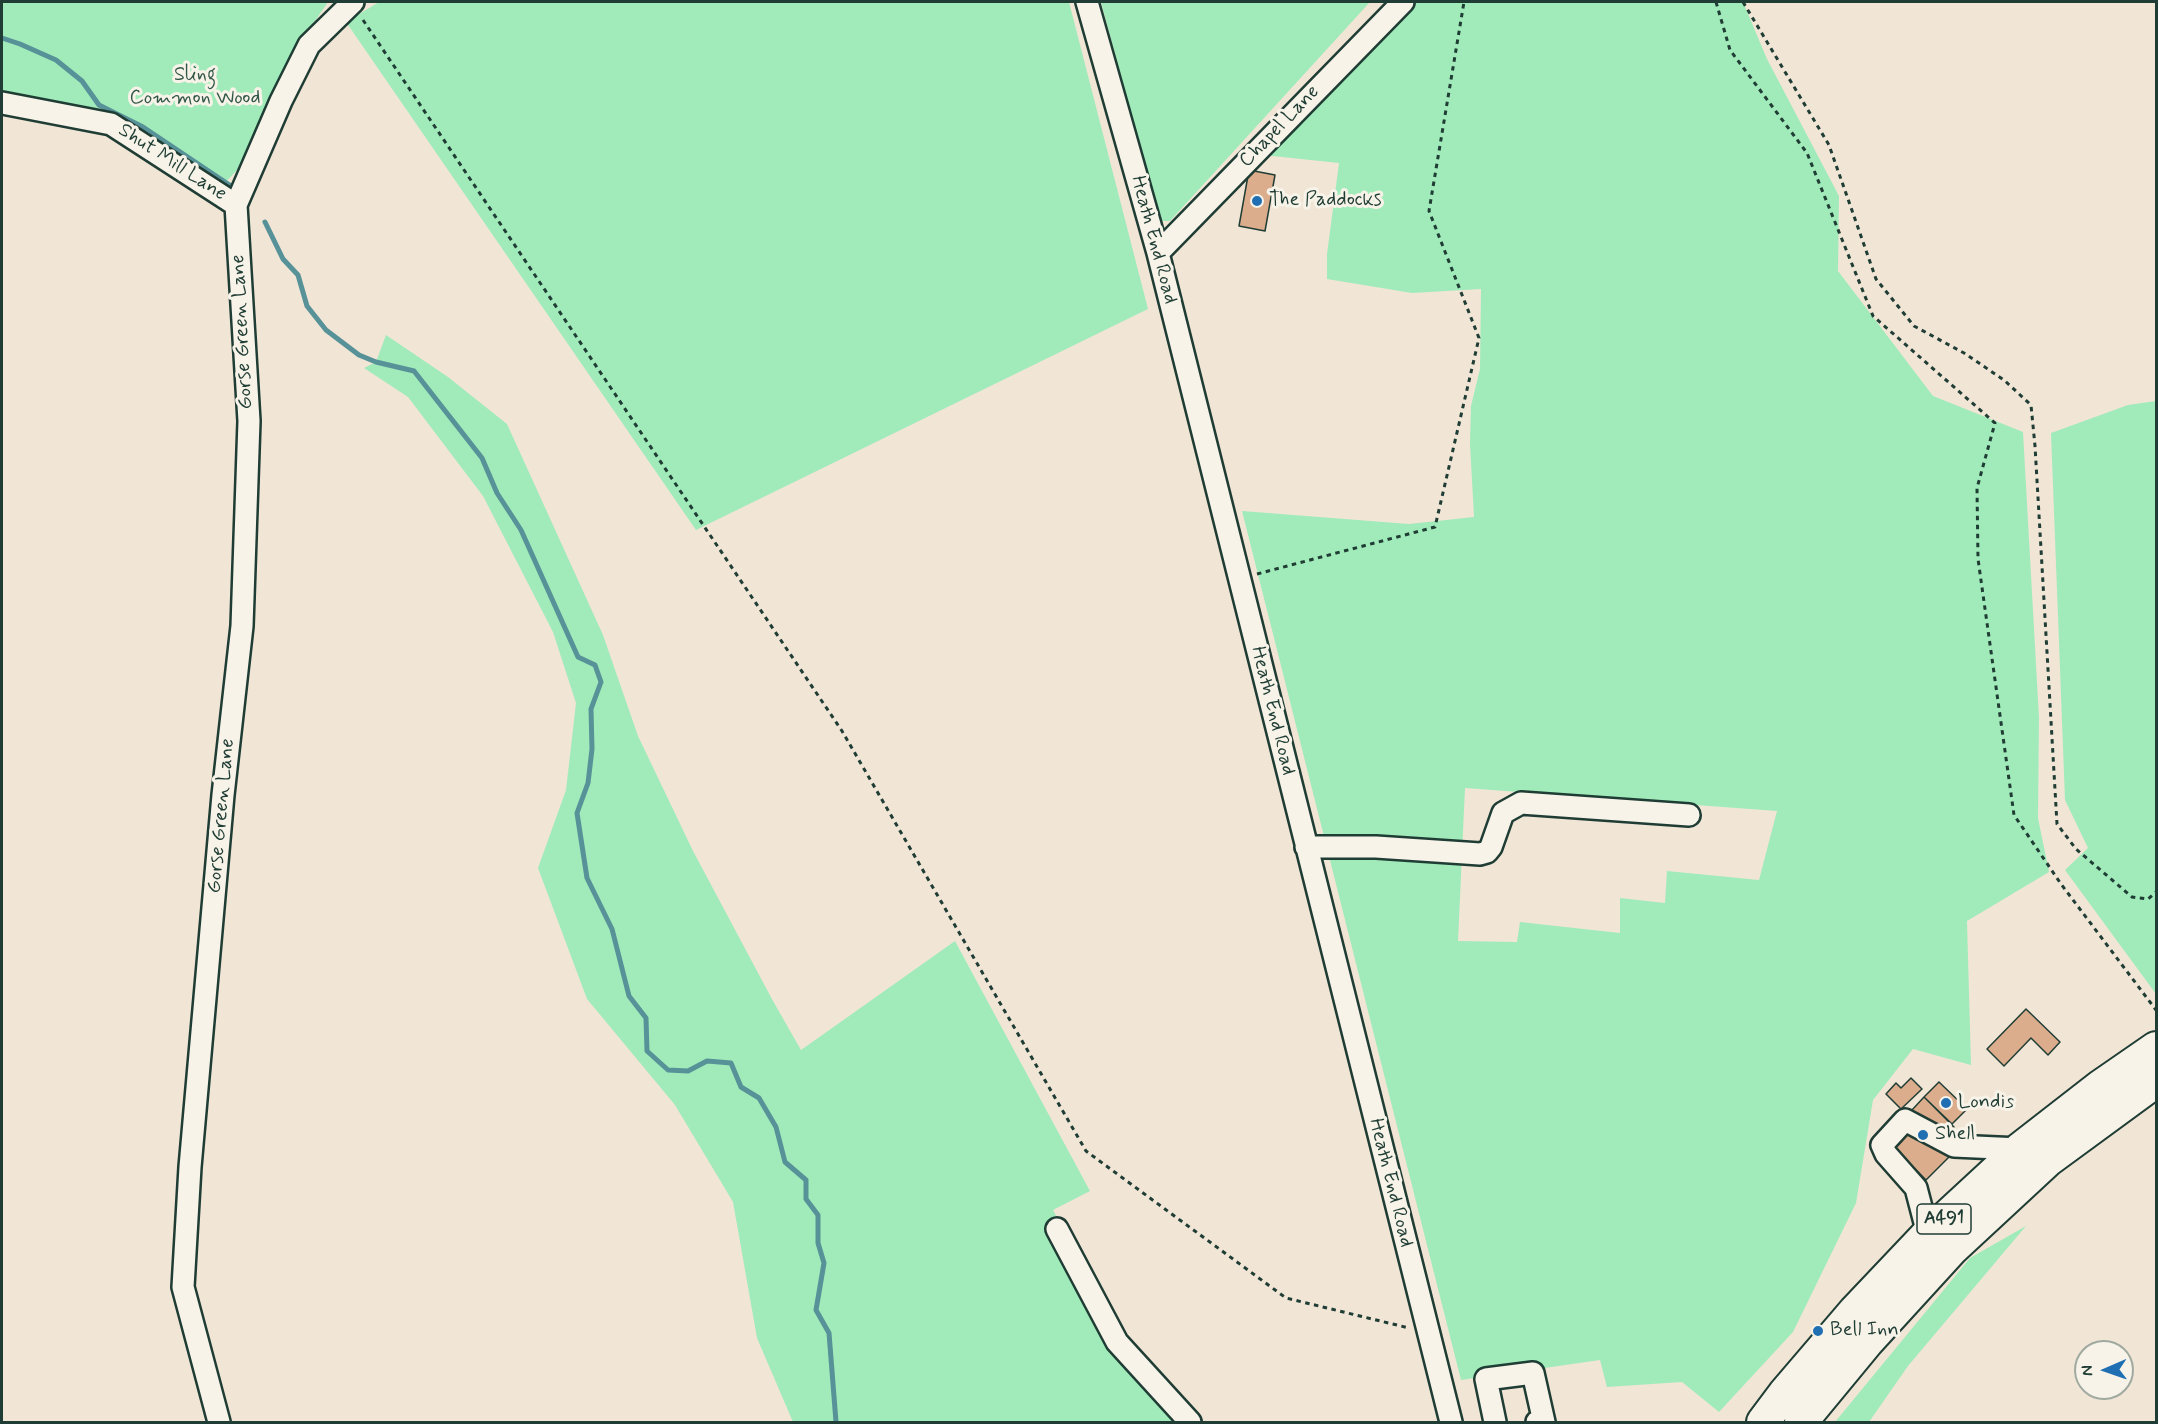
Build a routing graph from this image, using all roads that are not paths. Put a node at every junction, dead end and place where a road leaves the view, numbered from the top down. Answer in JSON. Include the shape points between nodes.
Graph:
{"nodes":[{"id":1,"x":352,"y":2,"type":"edge"},
{"id":2,"x":1087,"y":2,"type":"edge"},
{"id":3,"x":1403,"y":2,"type":"edge"},
{"id":4,"x":2,"y":103,"type":"edge"},
{"id":5,"x":236,"y":205,"type":"junction"},
{"id":6,"x":1158,"y":253,"type":"junction"},
{"id":7,"x":1689,"y":815,"type":"dead end"},
{"id":8,"x":1306,"y":847,"type":"junction"},
{"id":9,"x":2157,"y":1048,"type":"edge"},
{"id":10,"x":2157,"y":1081,"type":"edge"},
{"id":11,"x":2020,"y":1149,"type":"junction"},
{"id":12,"x":1057,"y":1229,"type":"dead end"},
{"id":13,"x":1928,"y":1234,"type":"junction"},
{"id":14,"x":219,"y":1422,"type":"edge"},
{"id":15,"x":1190,"y":1422,"type":"edge"},
{"id":16,"x":1451,"y":1422,"type":"edge"},
{"id":17,"x":1495,"y":1422,"type":"edge"},
{"id":18,"x":1537,"y":1422,"type":"edge"},
{"id":19,"x":1763,"y":1422,"type":"edge"},
{"id":20,"x":1801,"y":1422,"type":"edge"}],
"edges":[{"from":1,"to":5,"type":"street","via":[[309,45]]},
{"from":2,"to":6,"type":"street","name":"Heath End Road"},
{"from":3,"to":6,"type":"street","name":"Chapel Lane"},
{"from":4,"to":5,"type":"street","name":"Shut Mill Lane","via":[[111,124]]},
{"from":5,"to":14,"type":"street","name":"Gorse Green Lane","via":[[249,421],[242,626],[223,795],[183,1287]]},
{"from":6,"to":8,"type":"street","name":"Heath End Road"},
{"from":7,"to":8,"type":"street","via":[[1521,803],[1503,813],[1491,847],[1480,854]]},
{"from":8,"to":16,"type":"street","name":"Heath End Road"},
{"from":9,"to":11,"type":"highway","number":"A491"},
{"from":10,"to":20,"type":"highway","number":"A491","via":[[2048,1160],[1952,1249]]},
{"from":11,"to":13,"type":"highway","number":"A491"},
{"from":11,"to":13,"type":"street","via":[[1954,1146],[1905,1120],[1882,1145],[1916,1188]]},
{"from":12,"to":15,"type":"street","via":[[1117,1341]]},
{"from":13,"to":19,"type":"highway","number":"A491","via":[[1855,1311]]},
{"from":17,"to":18,"type":"street","via":[[1486,1379],[1533,1373],[1544,1422]]}]}
